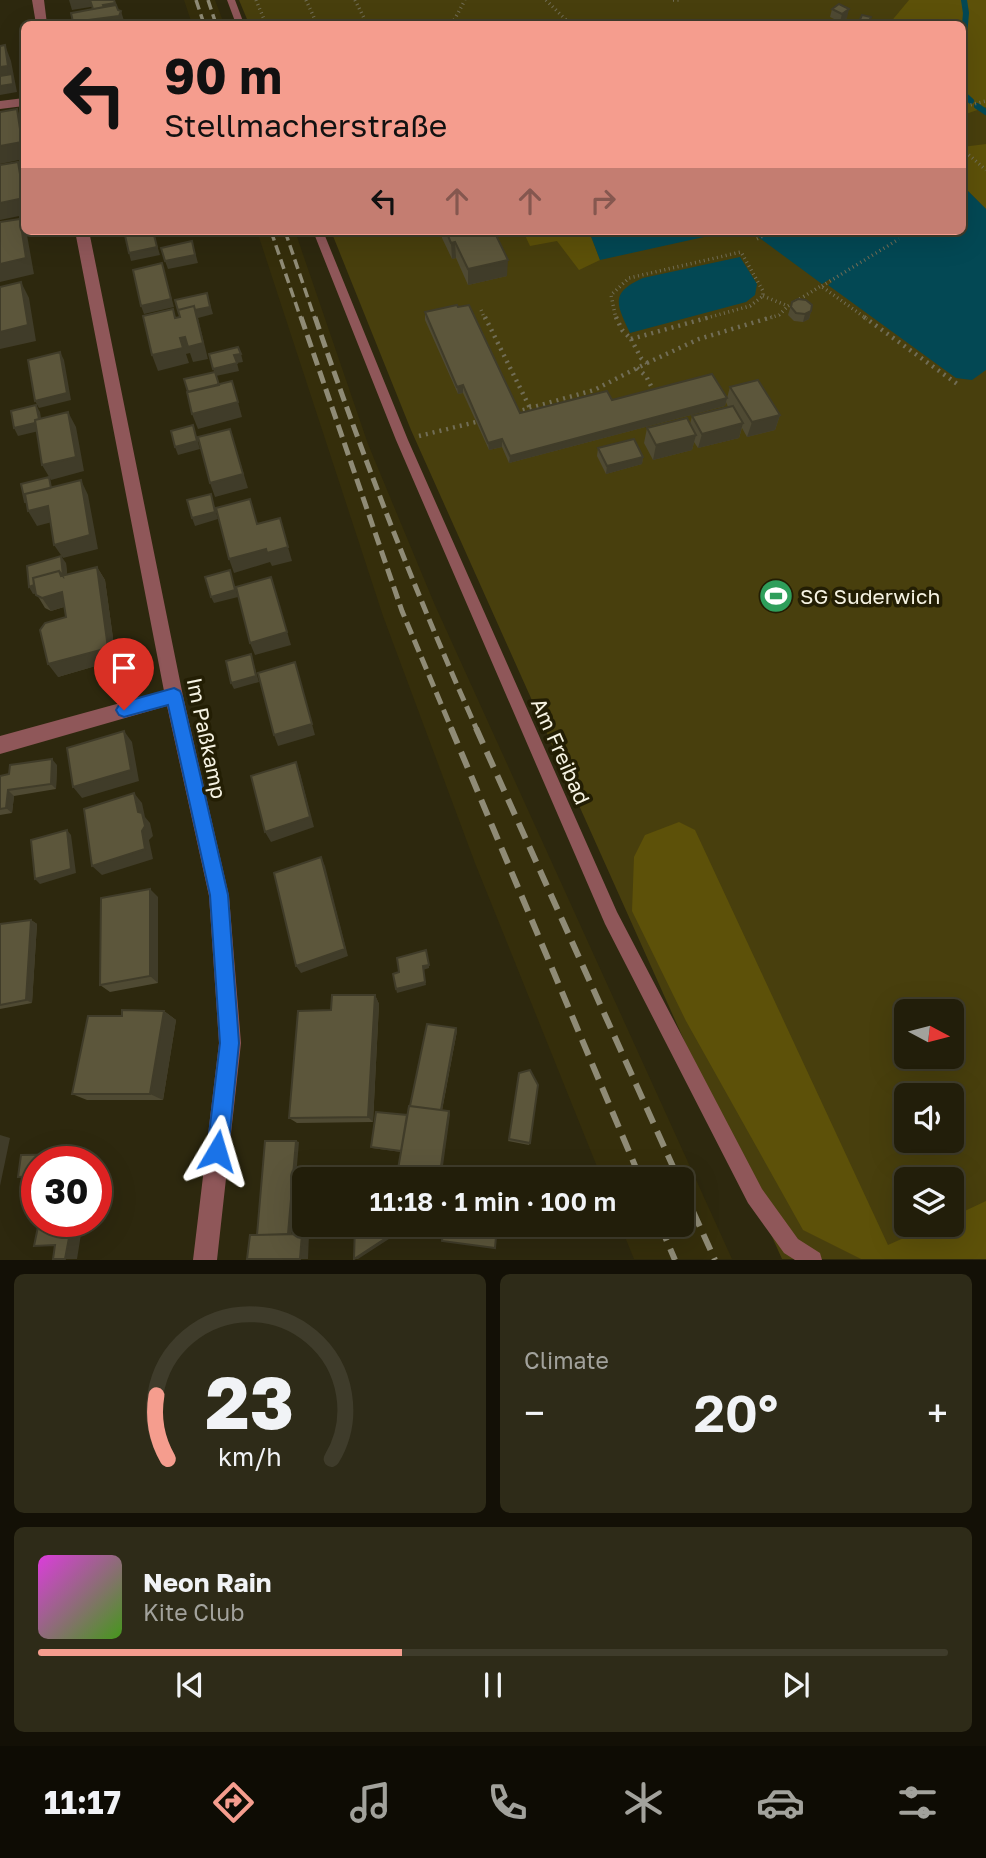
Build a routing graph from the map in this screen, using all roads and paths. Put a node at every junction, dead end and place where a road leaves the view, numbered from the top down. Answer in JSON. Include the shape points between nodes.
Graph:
{"nodes":[{"id":1,"x":38,"y":0,"type":"edge"},
{"id":2,"x":231,"y":0,"type":"edge"},
{"id":3,"x":256,"y":0,"type":"edge"},
{"id":4,"x":306,"y":0,"type":"edge"},
{"id":5,"x":355,"y":0,"type":"edge"},
{"id":6,"x":465,"y":0,"type":"edge"},
{"id":7,"x":546,"y":0,"type":"edge"},
{"id":8,"x":673,"y":0,"type":"edge"},
{"id":9,"x":682,"y":0,"type":"edge"},
{"id":10,"x":42,"y":21,"type":"edge"},
{"id":11,"x":239,"y":21,"type":"edge"},
{"id":12,"x":265,"y":21,"type":"edge"},
{"id":13,"x":316,"y":21,"type":"edge"},
{"id":14,"x":366,"y":21,"type":"edge"},
{"id":15,"x":454,"y":21,"type":"edge"},
{"id":16,"x":567,"y":21,"type":"edge"},
{"id":17,"x":986,"y":101,"type":"edge"},
{"id":18,"x":21,"y":102,"type":"edge"},
{"id":19,"x":0,"y":105,"type":"edge"},
{"id":20,"x":966,"y":106,"type":"edge"},
{"id":21,"x":966,"y":152,"type":"edge"},
{"id":22,"x":986,"y":170,"type":"edge"},
{"id":23,"x":83,"y":235,"type":"edge"},
{"id":24,"x":320,"y":235,"type":"edge"},
{"id":25,"x":765,"y":235,"type":"edge"},
{"id":26,"x":757,"y":239,"type":"dead end"},
{"id":27,"x":899,"y":239,"type":"dead end"},
{"id":28,"x":821,"y":286,"type":"junction"},
{"id":29,"x":763,"y":296,"type":"junction"},
{"id":30,"x":788,"y":306,"type":"junction"},
{"id":31,"x":481,"y":310,"type":"dead end"},
{"id":32,"x":631,"y":339,"type":"junction"},
{"id":33,"x":647,"y":363,"type":"junction"},
{"id":34,"x":636,"y":368,"type":"junction"},
{"id":35,"x":960,"y":386,"type":"dead end"},
{"id":36,"x":655,"y":393,"type":"edge"},
{"id":37,"x":531,"y":410,"type":"junction"},
{"id":38,"x":516,"y":412,"type":"edge"},
{"id":39,"x":476,"y":422,"type":"edge"},
{"id":40,"x":402,"y":440,"type":"junction"},
{"id":41,"x":174,"y":696,"type":"junction"},
{"id":42,"x":0,"y":745,"type":"edge"},
{"id":43,"x":205,"y":1259,"type":"edge"},
{"id":44,"x":813,"y":1259,"type":"edge"}],
"edges":[{"from":1,"to":10,"type":"street"},
{"from":2,"to":11,"type":"lane"},
{"from":3,"to":12,"type":"path"},
{"from":4,"to":13,"type":"path"},
{"from":5,"to":14,"type":"path"},
{"from":6,"to":15,"type":"path"},
{"from":7,"to":16,"type":"path"},
{"from":8,"to":9,"type":"path"},
{"from":17,"to":20,"type":"path"},
{"from":18,"to":19,"type":"street"},
{"from":21,"to":22,"type":"path"},
{"from":23,"to":41,"type":"street","name":"Im Paßkamp"},
{"from":24,"to":40,"type":"lane","name":"Am Freibad"},
{"from":25,"to":26,"type":"path"},
{"from":27,"to":28,"type":"path"},
{"from":28,"to":30,"type":"path"},
{"from":28,"to":35,"type":"path"},
{"from":29,"to":30,"type":"path"},
{"from":29,"to":32,"type":"path","via":[[750,306]]},
{"from":29,"to":32,"type":"path","via":[[741,252],[629,278],[611,295],[615,318]]},
{"from":30,"to":33,"type":"path","via":[[779,316],[699,339]]},
{"from":31,"to":37,"type":"path"},
{"from":32,"to":33,"type":"path"},
{"from":33,"to":34,"type":"path"},
{"from":34,"to":36,"type":"path"},
{"from":34,"to":37,"type":"path","via":[[594,390]]},
{"from":37,"to":38,"type":"path"},
{"from":39,"to":40,"type":"path"},
{"from":40,"to":44,"type":"lane","name":"Am Freibad","via":[[611,918],[755,1196],[791,1247]]},
{"from":41,"to":42,"type":"street"},
{"from":41,"to":43,"type":"street","name":"Im Paßkamp","via":[[219,895],[230,1043]]}]}
